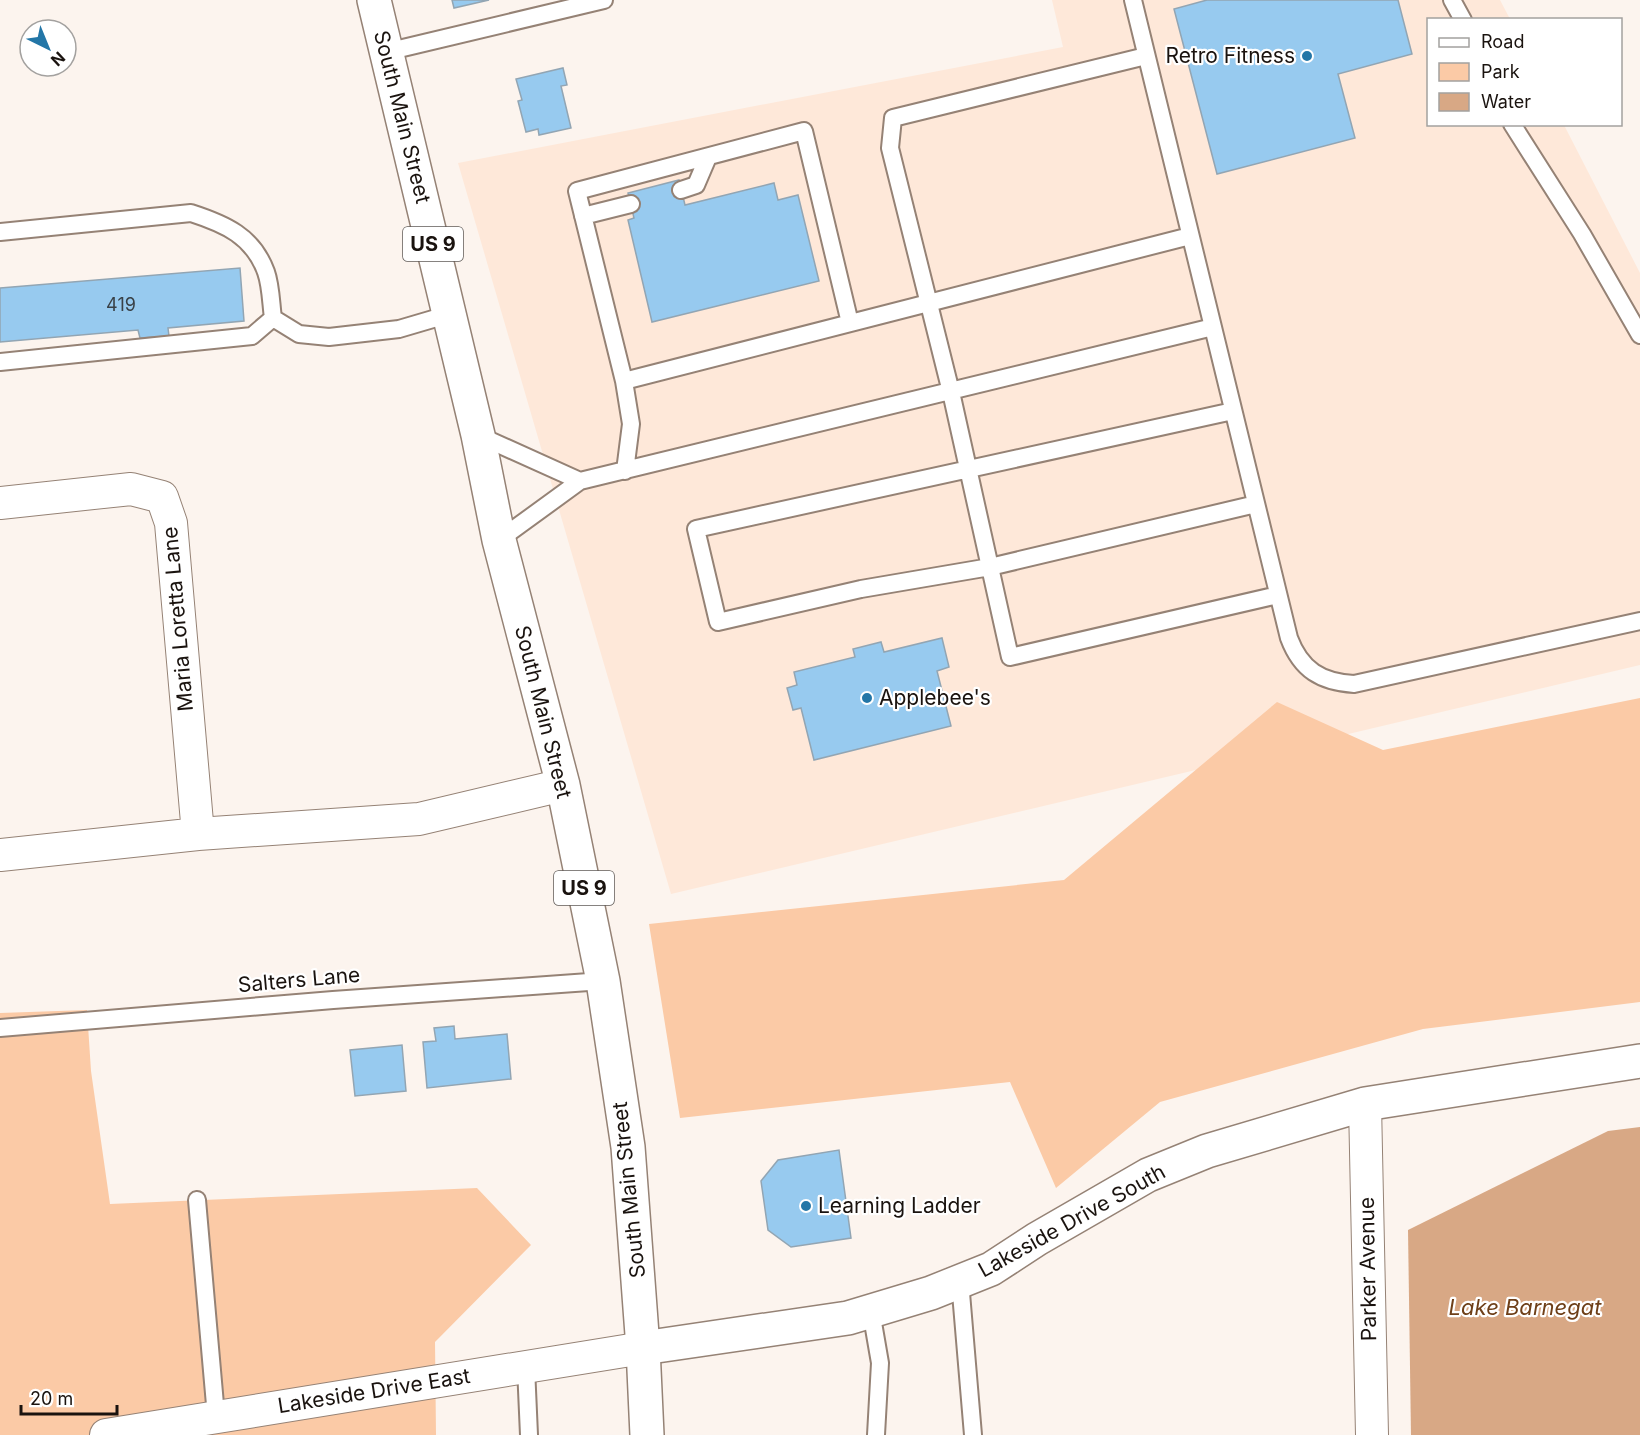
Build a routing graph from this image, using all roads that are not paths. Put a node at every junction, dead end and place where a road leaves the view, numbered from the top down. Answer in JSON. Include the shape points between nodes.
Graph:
{"nodes":[{"id":1,"x":374,"y":0,"type":"edge"},
{"id":2,"x":604,"y":0,"type":"edge"},
{"id":3,"x":1133,"y":0,"type":"edge"},
{"id":4,"x":1452,"y":0,"type":"edge"},
{"id":5,"x":1461,"y":18,"type":"edge"},
{"id":6,"x":386,"y":52,"type":"junction"},
{"id":7,"x":1146,"y":56,"type":"junction"},
{"id":8,"x":1513,"y":126,"type":"edge"},
{"id":9,"x":708,"y":157,"type":"junction"},
{"id":10,"x":681,"y":190,"type":"dead end"},
{"id":11,"x":631,"y":204,"type":"dead end"},
{"id":12,"x":583,"y":216,"type":"junction"},
{"id":13,"x":0,"y":232,"type":"edge"},
{"id":14,"x":1190,"y":236,"type":"junction"},
{"id":15,"x":928,"y":303,"type":"junction"},
{"id":16,"x":450,"y":314,"type":"junction"},
{"id":17,"x":273,"y":318,"type":"junction"},
{"id":18,"x":850,"y":323,"type":"junction"},
{"id":19,"x":1213,"y":327,"type":"junction"},
{"id":20,"x":1640,"y":335,"type":"edge"},
{"id":21,"x":0,"y":362,"type":"edge"},
{"id":22,"x":624,"y":381,"type":"junction"},
{"id":23,"x":951,"y":392,"type":"junction"},
{"id":24,"x":1233,"y":411,"type":"junction"},
{"id":25,"x":478,"y":435,"type":"junction"},
{"id":26,"x":968,"y":470,"type":"junction"},
{"id":27,"x":625,"y":471,"type":"junction"},
{"id":28,"x":580,"y":481,"type":"junction"},
{"id":29,"x":0,"y":502,"type":"edge"},
{"id":30,"x":1256,"y":504,"type":"junction"},
{"id":31,"x":500,"y":540,"type":"junction"},
{"id":32,"x":990,"y":567,"type":"junction"},
{"id":33,"x":1278,"y":595,"type":"junction"},
{"id":34,"x":1640,"y":621,"type":"edge"},
{"id":35,"x":563,"y":784,"type":"junction"},
{"id":36,"x":198,"y":834,"type":"junction"},
{"id":37,"x":0,"y":855,"type":"edge"},
{"id":38,"x":603,"y":981,"type":"junction"},
{"id":39,"x":0,"y":1028,"type":"edge"},
{"id":40,"x":1640,"y":1060,"type":"edge"},
{"id":41,"x":1365,"y":1104,"type":"junction"},
{"id":42,"x":196,"y":1200,"type":"dead end"},
{"id":43,"x":960,"y":1281,"type":"junction"},
{"id":44,"x":871,"y":1311,"type":"junction"},
{"id":45,"x":643,"y":1348,"type":"junction"},
{"id":46,"x":526,"y":1366,"type":"junction"},
{"id":47,"x":216,"y":1416,"type":"junction"},
{"id":48,"x":106,"y":1435,"type":"edge"},
{"id":49,"x":530,"y":1435,"type":"edge"},
{"id":50,"x":647,"y":1435,"type":"edge"},
{"id":51,"x":876,"y":1435,"type":"edge"},
{"id":52,"x":973,"y":1435,"type":"edge"},
{"id":53,"x":1372,"y":1435,"type":"edge"}],
"edges":[{"from":1,"to":6,"type":"main road","name":"South Main Street","number":"US 9"},
{"from":2,"to":6,"type":"lane"},
{"from":3,"to":7,"type":"lane"},
{"from":4,"to":5,"type":"lane"},
{"from":6,"to":16,"type":"main road","name":"South Main Street","number":"US 9"},
{"from":7,"to":14,"type":"lane"},
{"from":7,"to":15,"type":"lane","via":[[893,118],[890,148]]},
{"from":8,"to":20,"type":"lane"},
{"from":9,"to":10,"type":"lane","via":[[696,185]]},
{"from":9,"to":12,"type":"lane","via":[[577,191]]},
{"from":9,"to":18,"type":"lane","via":[[804,131]]},
{"from":11,"to":12,"type":"lane"},
{"from":12,"to":22,"type":"lane"},
{"from":13,"to":17,"type":"lane","via":[[191,213],[214,220],[256,250],[266,274]]},
{"from":14,"to":15,"type":"lane"},
{"from":14,"to":19,"type":"lane"},
{"from":15,"to":18,"type":"lane"},
{"from":15,"to":23,"type":"lane"},
{"from":16,"to":17,"type":"lane","via":[[399,329],[329,337],[299,334]]},
{"from":16,"to":25,"type":"main road","name":"South Main Street","number":"US 9"},
{"from":17,"to":21,"type":"lane","via":[[252,336]]},
{"from":18,"to":22,"type":"lane"},
{"from":19,"to":23,"type":"lane"},
{"from":19,"to":24,"type":"lane"},
{"from":22,"to":27,"type":"lane","via":[[631,424]]},
{"from":23,"to":26,"type":"lane"},
{"from":23,"to":27,"type":"lane"},
{"from":24,"to":26,"type":"lane"},
{"from":24,"to":30,"type":"lane"},
{"from":25,"to":28,"type":"lane"},
{"from":25,"to":31,"type":"main road","name":"South Main Street","number":"US 9"},
{"from":26,"to":32,"type":"lane"},
{"from":26,"to":32,"type":"lane","via":[[696,529],[717,622],[861,589]]},
{"from":27,"to":28,"type":"lane"},
{"from":28,"to":31,"type":"lane"},
{"from":29,"to":36,"type":"street","name":"Maria Loretta Lane","via":[[131,489],[162,497],[171,523]]},
{"from":30,"to":32,"type":"lane"},
{"from":30,"to":33,"type":"lane"},
{"from":31,"to":35,"type":"main road","name":"South Main Street","number":"US 9"},
{"from":32,"to":33,"type":"lane","via":[[1010,657]]},
{"from":33,"to":34,"type":"lane","via":[[1295,654],[1314,673],[1335,683],[1354,684]]},
{"from":35,"to":36,"type":"street","via":[[419,819]]},
{"from":35,"to":38,"type":"main road","name":"South Main Street","number":"US 9"},
{"from":36,"to":37,"type":"street"},
{"from":38,"to":39,"type":"lane","name":"Salters Lane"},
{"from":38,"to":45,"type":"main road","name":"South Main Street","number":"US 9","via":[[628,1147]]},
{"from":40,"to":41,"type":"main road","name":"Lakeside Drive South"},
{"from":41,"to":43,"type":"main road","name":"Lakeside Drive South","via":[[1207,1151],[1148,1175],[991,1269]]},
{"from":41,"to":53,"type":"street","name":"Parker Avenue"},
{"from":42,"to":47,"type":"lane"},
{"from":43,"to":44,"type":"main road","name":"Lakeside Drive South"},
{"from":43,"to":52,"type":"lane"},
{"from":44,"to":45,"type":"main road","name":"Lakeside Drive South","via":[[848,1318]]},
{"from":44,"to":51,"type":"lane","via":[[880,1363]]},
{"from":45,"to":46,"type":"street","name":"Lakeside Drive East"},
{"from":45,"to":50,"type":"main road","name":"South Main Street","number":"US 9"},
{"from":46,"to":47,"type":"street","name":"Lakeside Drive East"},
{"from":46,"to":49,"type":"lane"},
{"from":47,"to":48,"type":"street","name":"Lakeside Drive East"}]}
